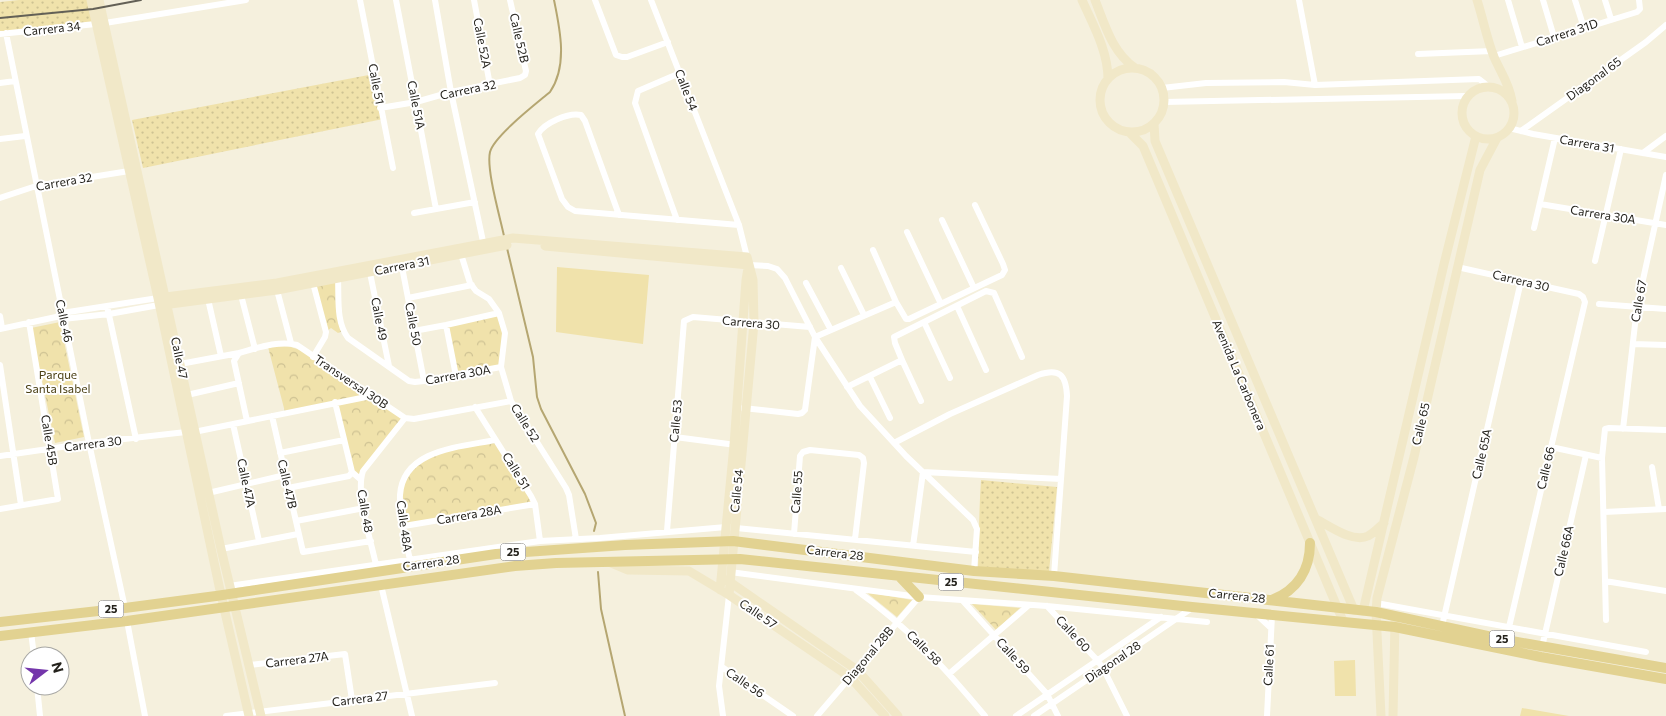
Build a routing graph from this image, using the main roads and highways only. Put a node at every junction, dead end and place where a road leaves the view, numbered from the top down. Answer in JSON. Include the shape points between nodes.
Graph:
{"nodes":[{"id":1,"x":1310,"y":543,"type":"road end"},
{"id":2,"x":899,"y":576,"type":"junction"},
{"id":3,"x":919,"y":597,"type":"road end"},
{"id":4,"x":1271,"y":600,"type":"junction"},
{"id":5,"x":0,"y":622,"type":"edge"},
{"id":6,"x":0,"y":636,"type":"edge"},
{"id":7,"x":1666,"y":668,"type":"edge"},
{"id":8,"x":1666,"y":679,"type":"edge"}],
"edges":[{"from":1,"to":4,"type":"main road","via":[[1306,568],[1298,582]]},
{"from":2,"to":3,"type":"main road"},
{"from":2,"to":6,"type":"main road","name":"Carrera 28","number":"25","via":[[727,558],[556,563]]},
{"from":2,"to":8,"type":"main road","name":"Carrera 28","number":"25","via":[[1395,627]]},
{"from":4,"to":5,"type":"main road","name":"Carrera 28","number":"25","via":[[1054,576],[974,571],[729,541],[496,554],[393,566],[124,608]]},
{"from":4,"to":7,"type":"main road","name":"Carrera 28","number":"25","via":[[1359,610],[1376,608],[1395,616],[1443,621],[1506,640]]}]}
